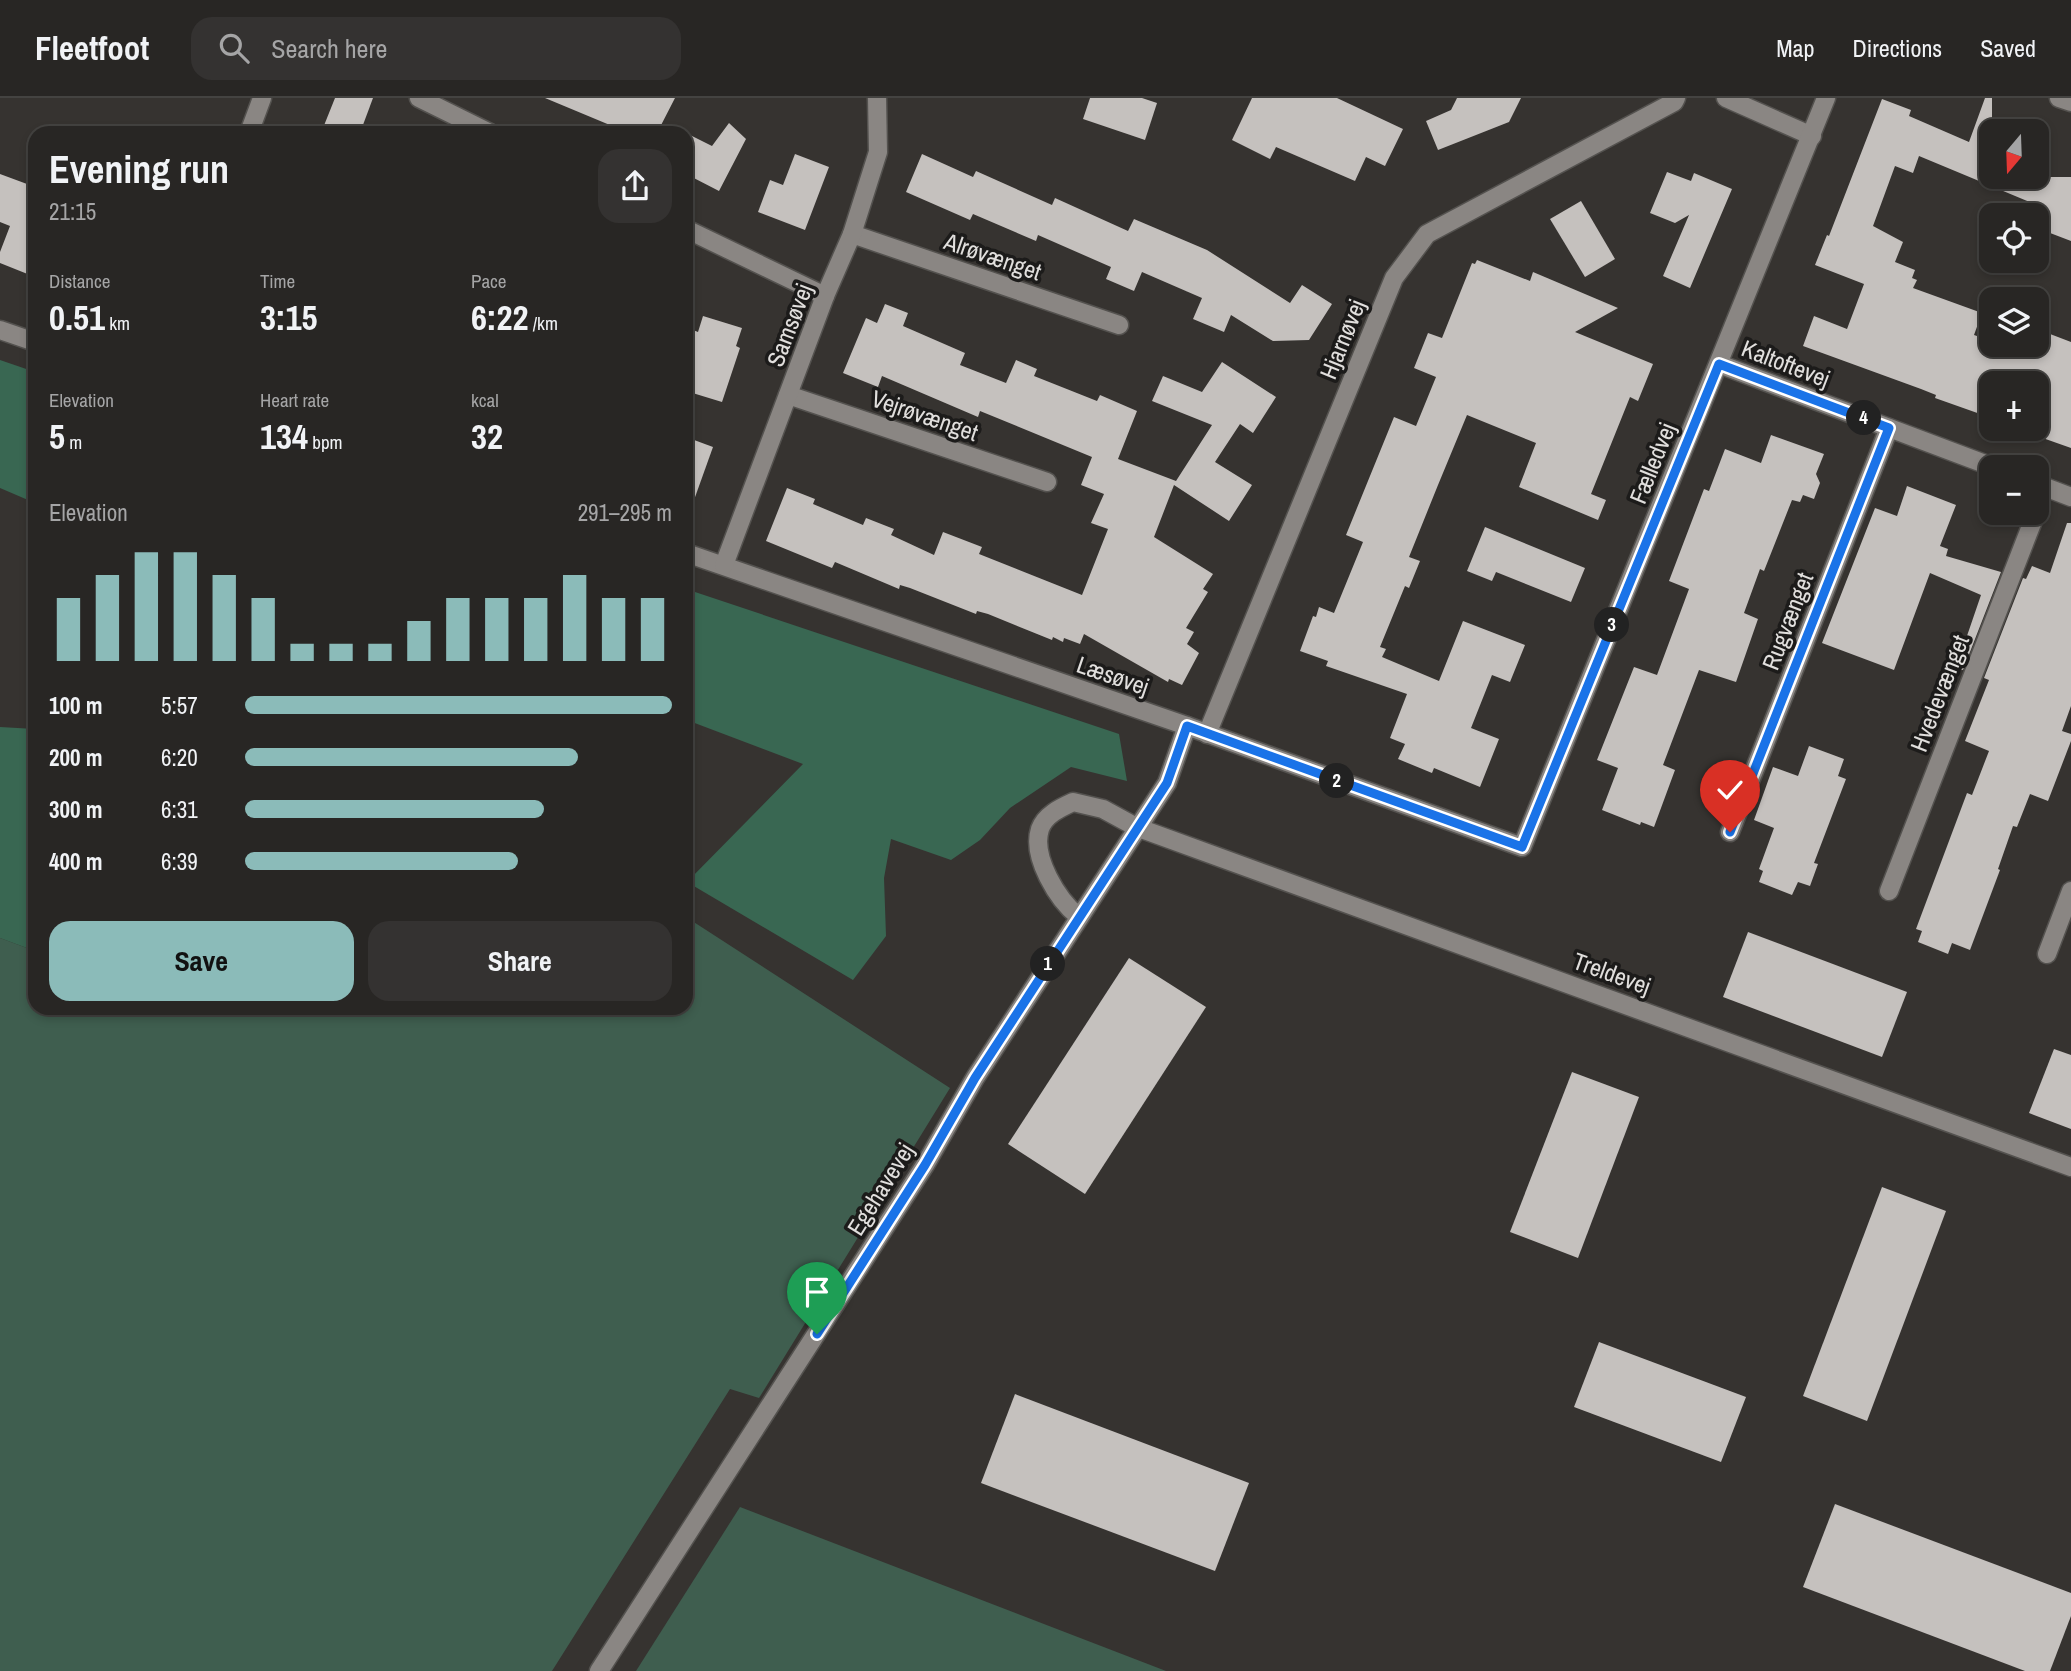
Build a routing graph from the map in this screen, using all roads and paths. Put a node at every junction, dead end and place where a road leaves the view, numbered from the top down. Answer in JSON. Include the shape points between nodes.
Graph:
{"nodes":[{"id":1,"x":262,"y":98,"type":"edge"},
{"id":2,"x":419,"y":98,"type":"edge"},
{"id":3,"x":877,"y":98,"type":"edge"},
{"id":4,"x":1676,"y":98,"type":"edge"},
{"id":5,"x":1726,"y":98,"type":"edge"},
{"id":6,"x":1826,"y":98,"type":"edge"},
{"id":7,"x":2059,"y":98,"type":"edge"},
{"id":8,"x":2071,"y":102,"type":"edge"},
{"id":9,"x":251,"y":126,"type":"edge"},
{"id":10,"x":476,"y":126,"type":"edge"},
{"id":11,"x":1812,"y":136,"type":"junction"},
{"id":12,"x":693,"y":232,"type":"edge"},
{"id":13,"x":852,"y":234,"type":"junction"},
{"id":14,"x":825,"y":296,"type":"junction"},
{"id":15,"x":1119,"y":325,"type":"dead end"},
{"id":16,"x":0,"y":330,"type":"edge"},
{"id":17,"x":28,"y":340,"type":"edge"},
{"id":18,"x":1719,"y":364,"type":"junction"},
{"id":19,"x":788,"y":395,"type":"junction"},
{"id":20,"x":1889,"y":428,"type":"junction"},
{"id":21,"x":1979,"y":462,"type":"edge"},
{"id":22,"x":1046,"y":482,"type":"dead end"},
{"id":23,"x":2049,"y":489,"type":"edge"},
{"id":24,"x":2071,"y":497,"type":"edge"},
{"id":25,"x":2031,"y":525,"type":"edge"},
{"id":26,"x":693,"y":555,"type":"edge"},
{"id":27,"x":724,"y":565,"type":"junction"},
{"id":28,"x":1187,"y":726,"type":"junction"},
{"id":29,"x":1207,"y":734,"type":"junction"},
{"id":30,"x":1136,"y":827,"type":"junction"},
{"id":31,"x":1730,"y":832,"type":"dead end"},
{"id":32,"x":1522,"y":847,"type":"joint"},
{"id":33,"x":1889,"y":891,"type":"dead end"},
{"id":34,"x":2071,"y":891,"type":"edge"},
{"id":35,"x":1078,"y":916,"type":"junction"},
{"id":36,"x":2047,"y":954,"type":"dead end"},
{"id":37,"x":2071,"y":1167,"type":"edge"},
{"id":38,"x":599,"y":1671,"type":"edge"}],
"edges":[{"from":1,"to":9,"type":"street"},
{"from":2,"to":10,"type":"street"},
{"from":3,"to":13,"type":"street","name":"Samsøvej","via":[[877,152]]},
{"from":4,"to":29,"type":"street","name":"Hjarnøvej","via":[[1427,234],[1394,278]]},
{"from":5,"to":11,"type":"street"},
{"from":6,"to":11,"type":"street","name":"Fælledvej"},
{"from":7,"to":8,"type":"street"},
{"from":11,"to":18,"type":"street","name":"Fælledvej"},
{"from":12,"to":14,"type":"street"},
{"from":13,"to":14,"type":"street","name":"Samsøvej"},
{"from":13,"to":15,"type":"street","name":"Alrøvænget"},
{"from":14,"to":19,"type":"street","name":"Samsøvej"},
{"from":16,"to":17,"type":"street"},
{"from":18,"to":20,"type":"street","name":"Kaltoftevej"},
{"from":18,"to":32,"type":"street","name":"Fælledvej"},
{"from":19,"to":22,"type":"street","name":"Vejrøvænget"},
{"from":19,"to":27,"type":"street","name":"Samsøvej"},
{"from":20,"to":21,"type":"street","name":"Kaltoftevej"},
{"from":20,"to":31,"type":"street","name":"Rugvænget"},
{"from":23,"to":24,"type":"street"},
{"from":25,"to":33,"type":"street","name":"Hvedevænget"},
{"from":26,"to":27,"type":"street","name":"Læsøvej"},
{"from":27,"to":28,"type":"street","name":"Læsøvej"},
{"from":28,"to":29,"type":"street","name":"Læsøvej"},
{"from":28,"to":30,"type":"street","name":"Egehavevej","via":[[1167,783]]},
{"from":29,"to":32,"type":"street","name":"Læsøvej"},
{"from":30,"to":35,"type":"street","name":"Egehavevej"},
{"from":30,"to":35,"type":"street","name":"Treldevej","via":[[1103,809],[1073,802],[1052,812],[1040,829],[1038,852],[1063,904]]},
{"from":30,"to":37,"type":"street","name":"Treldevej"},
{"from":34,"to":36,"type":"street"},
{"from":35,"to":38,"type":"street","name":"Egehavevej","via":[[925,1165]]}]}
